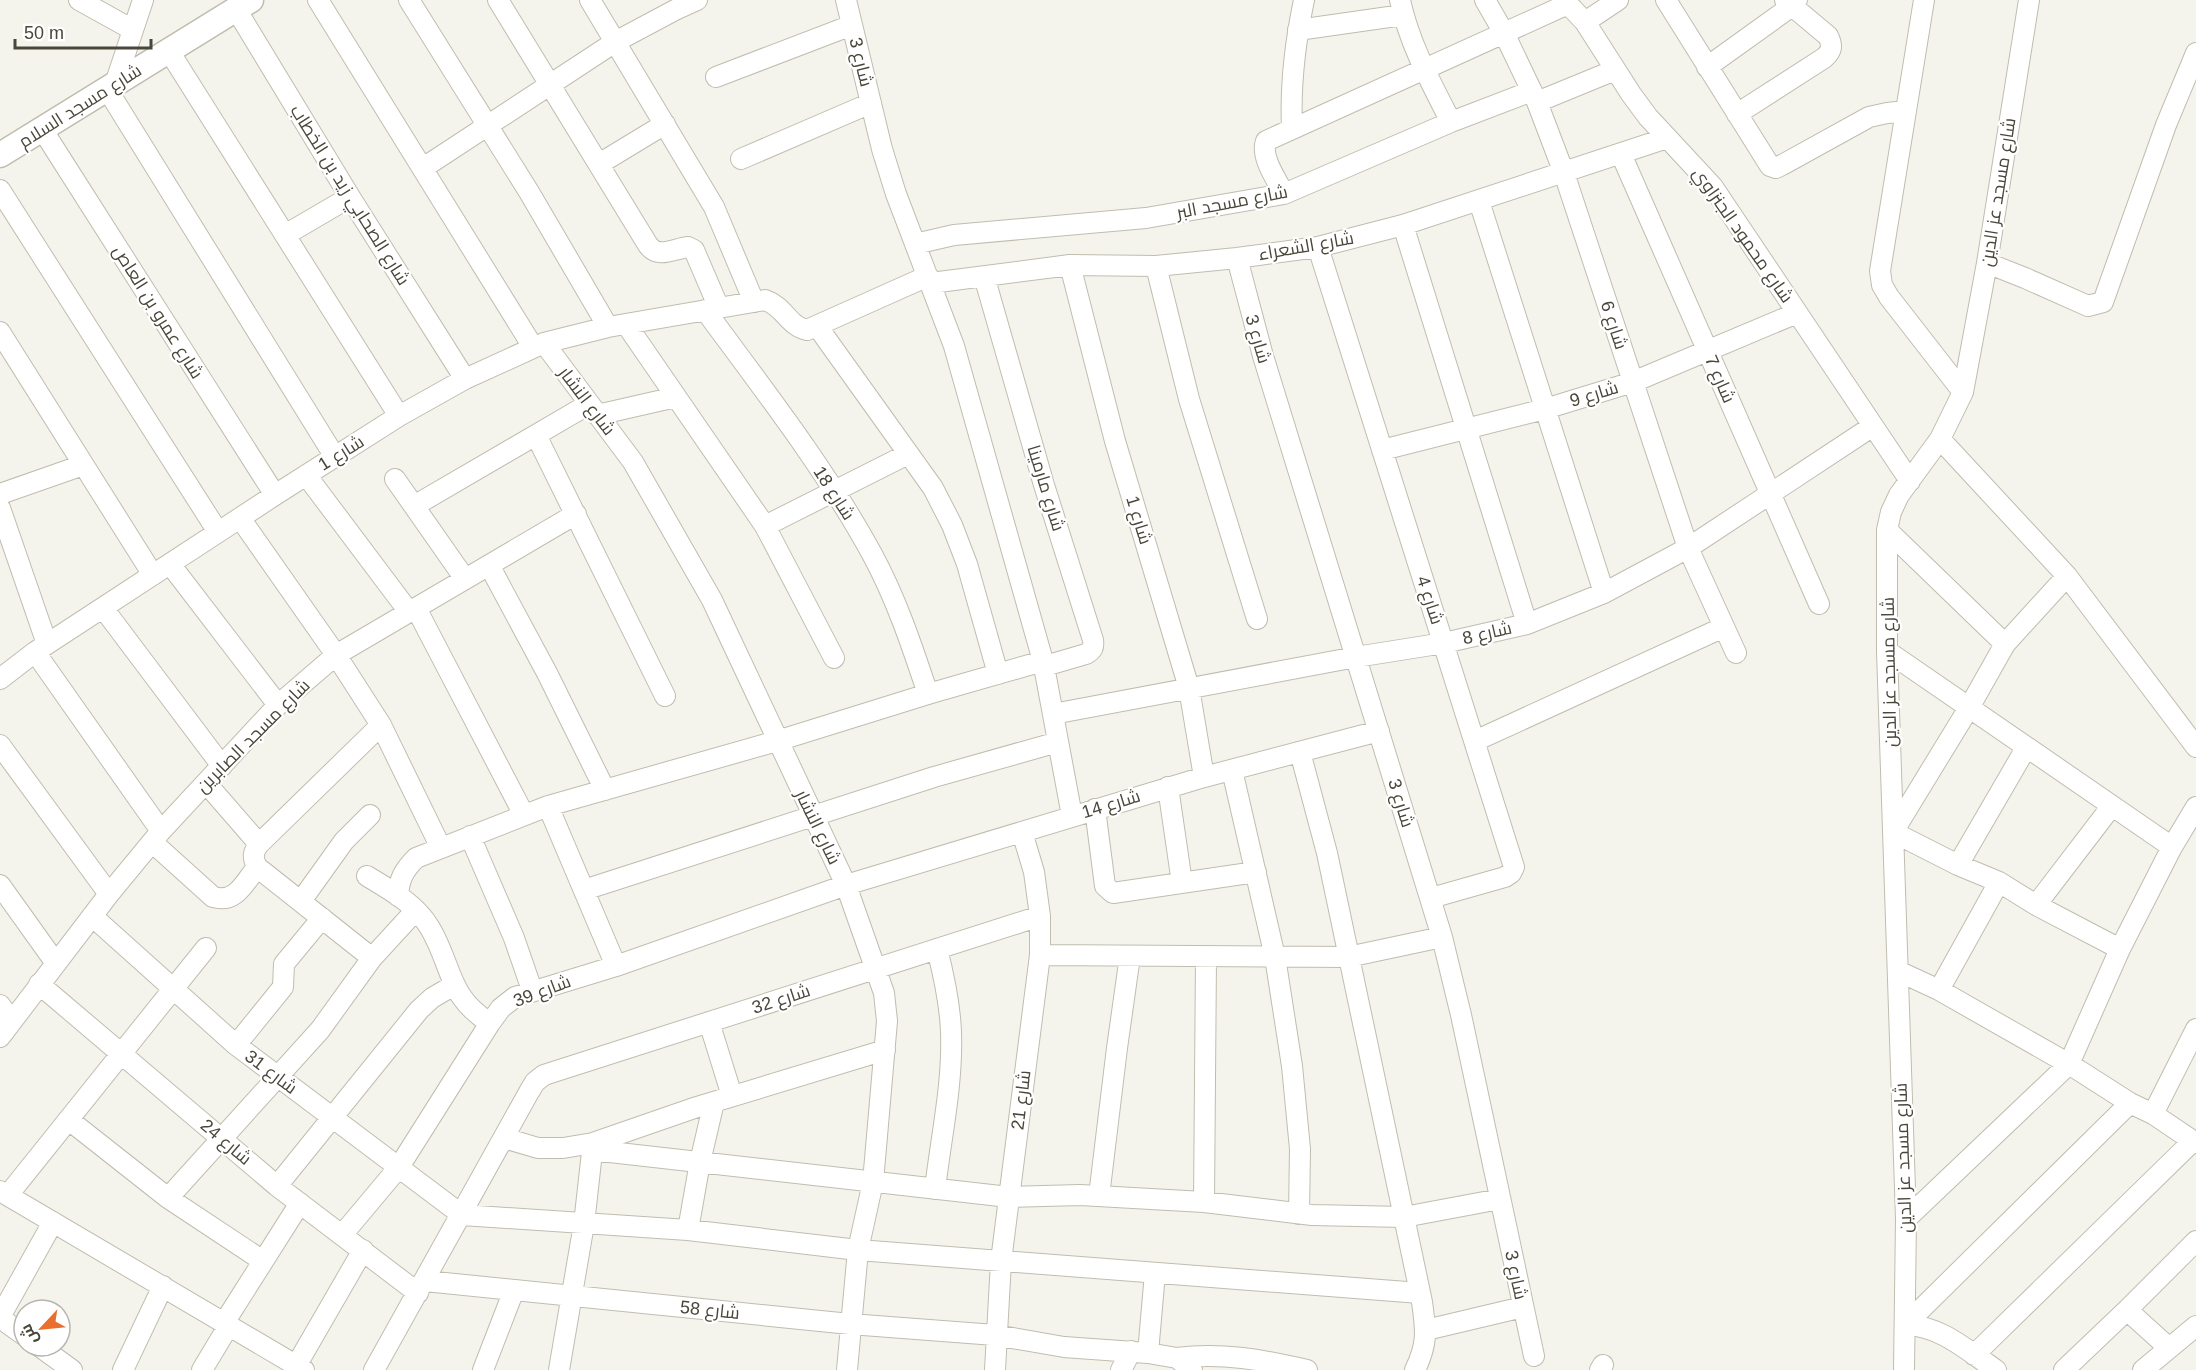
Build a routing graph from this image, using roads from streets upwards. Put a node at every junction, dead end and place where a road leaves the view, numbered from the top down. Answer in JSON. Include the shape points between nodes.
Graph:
{"nodes":[{"id":1,"x":79,"y":0,"type":"edge"},
{"id":2,"x":143,"y":0,"type":"edge"},
{"id":3,"x":318,"y":0,"type":"edge"},
{"id":4,"x":409,"y":0,"type":"edge"},
{"id":5,"x":498,"y":0,"type":"edge"},
{"id":6,"x":590,"y":0,"type":"edge"},
{"id":7,"x":697,"y":0,"type":"edge"},
{"id":8,"x":846,"y":0,"type":"edge"},
{"id":9,"x":1304,"y":0,"type":"edge"},
{"id":10,"x":1485,"y":0,"type":"edge"},
{"id":11,"x":1618,"y":0,"type":"edge"},
{"id":12,"x":1666,"y":0,"type":"edge"},
{"id":13,"x":1924,"y":0,"type":"edge"},
{"id":14,"x":2029,"y":0,"type":"edge"},
{"id":15,"x":1566,"y":2,"type":"edge"},
{"id":16,"x":1791,"y":2,"type":"edge"},
{"id":17,"x":244,"y":5,"type":"edge"},
{"id":18,"x":672,"y":5,"type":"edge"},
{"id":19,"x":1402,"y":7,"type":"edge"},
{"id":20,"x":1585,"y":22,"type":"junction"},
{"id":21,"x":852,"y":25,"type":"junction"},
{"id":22,"x":133,"y":30,"type":"junction"},
{"id":23,"x":1298,"y":30,"type":"junction"},
{"id":24,"x":1504,"y":33,"type":"junction"},
{"id":25,"x":615,"y":42,"type":"junction"},
{"id":26,"x":170,"y":51,"type":"junction"},
{"id":27,"x":2196,"y":53,"type":"edge"},
{"id":28,"x":1707,"y":67,"type":"junction"},
{"id":29,"x":1424,"y":69,"type":"junction"},
{"id":30,"x":1615,"y":70,"type":"junction"},
{"id":31,"x":716,"y":77,"type":"dead end"},
{"id":32,"x":550,"y":85,"type":"junction"},
{"id":33,"x":111,"y":87,"type":"junction"},
{"id":34,"x":1535,"y":96,"type":"junction"},
{"id":35,"x":871,"y":103,"type":"junction"},
{"id":36,"x":1906,"y":111,"type":"junction"},
{"id":37,"x":1737,"y":114,"type":"junction"},
{"id":38,"x":1451,"y":122,"type":"junction"},
{"id":39,"x":665,"y":124,"type":"junction"},
{"id":40,"x":489,"y":125,"type":"junction"},
{"id":41,"x":1292,"y":128,"type":"junction"},
{"id":42,"x":42,"y":129,"type":"junction"},
{"id":43,"x":1667,"y":138,"type":"junction"},
{"id":44,"x":1621,"y":154,"type":"junction"},
{"id":45,"x":0,"y":155,"type":"edge"},
{"id":46,"x":741,"y":159,"type":"dead end"},
{"id":47,"x":598,"y":164,"type":"junction"},
{"id":48,"x":423,"y":168,"type":"junction"},
{"id":49,"x":1564,"y":173,"type":"junction"},
{"id":50,"x":0,"y":190,"type":"edge"},
{"id":51,"x":1284,"y":194,"type":"junction"},
{"id":52,"x":350,"y":197,"type":"junction"},
{"id":53,"x":1479,"y":201,"type":"junction"},
{"id":54,"x":1403,"y":225,"type":"junction"},
{"id":55,"x":285,"y":236,"type":"junction"},
{"id":56,"x":915,"y":244,"type":"junction"},
{"id":57,"x":1318,"y":247,"type":"junction"},
{"id":58,"x":1237,"y":258,"type":"junction"},
{"id":59,"x":1987,"y":263,"type":"junction"},
{"id":60,"x":1070,"y":265,"type":"junction"},
{"id":61,"x":1156,"y":266,"type":"junction"},
{"id":62,"x":984,"y":276,"type":"junction"},
{"id":63,"x":929,"y":280,"type":"junction"},
{"id":64,"x":754,"y":302,"type":"junction"},
{"id":65,"x":712,"y":309,"type":"junction"},
{"id":66,"x":1797,"y":313,"type":"junction"},
{"id":67,"x":617,"y":326,"type":"junction"},
{"id":68,"x":817,"y":326,"type":"junction"},
{"id":69,"x":0,"y":332,"type":"edge"},
{"id":70,"x":538,"y":345,"type":"junction"},
{"id":71,"x":1707,"y":350,"type":"junction"},
{"id":72,"x":465,"y":379,"type":"junction"},
{"id":73,"x":1633,"y":382,"type":"junction"},
{"id":74,"x":1963,"y":392,"type":"junction"},
{"id":75,"x":676,"y":397,"type":"junction"},
{"id":76,"x":593,"y":409,"type":"junction"},
{"id":77,"x":1545,"y":409,"type":"junction"},
{"id":78,"x":399,"y":417,"type":"junction"},
{"id":79,"x":1873,"y":426,"type":"junction"},
{"id":80,"x":1466,"y":429,"type":"junction"},
{"id":81,"x":536,"y":435,"type":"junction"},
{"id":82,"x":1940,"y":438,"type":"junction"},
{"id":83,"x":1382,"y":450,"type":"junction"},
{"id":84,"x":908,"y":454,"type":"junction"},
{"id":85,"x":335,"y":457,"type":"junction"},
{"id":86,"x":83,"y":465,"type":"junction"},
{"id":87,"x":306,"y":475,"type":"junction"},
{"id":88,"x":395,"y":479,"type":"dead end"},
{"id":89,"x":1910,"y":481,"type":"junction"},
{"id":90,"x":834,"y":491,"type":"junction"},
{"id":91,"x":1770,"y":493,"type":"junction"},
{"id":92,"x":0,"y":494,"type":"edge"},
{"id":93,"x":274,"y":495,"type":"junction"},
{"id":94,"x":414,"y":506,"type":"junction"},
{"id":95,"x":0,"y":508,"type":"edge"},
{"id":96,"x":576,"y":514,"type":"junction"},
{"id":97,"x":240,"y":518,"type":"junction"},
{"id":98,"x":765,"y":526,"type":"junction"},
{"id":99,"x":1887,"y":530,"type":"junction"},
{"id":100,"x":218,"y":532,"type":"junction"},
{"id":101,"x":1688,"y":548,"type":"junction"},
{"id":102,"x":170,"y":564,"type":"junction"},
{"id":103,"x":489,"y":565,"type":"junction"},
{"id":104,"x":153,"y":575,"type":"junction"},
{"id":105,"x":2067,"y":576,"type":"junction"},
{"id":106,"x":465,"y":579,"type":"junction"},
{"id":107,"x":1604,"y":593,"type":"junction"},
{"id":108,"x":1819,"y":604,"type":"dead end"},
{"id":109,"x":103,"y":608,"type":"junction"},
{"id":110,"x":412,"y":610,"type":"junction"},
{"id":111,"x":1257,"y":619,"type":"dead end"},
{"id":112,"x":1527,"y":624,"type":"junction"},
{"id":113,"x":1724,"y":627,"type":"junction"},
{"id":114,"x":1444,"y":643,"type":"junction"},
{"id":115,"x":2005,"y":644,"type":"junction"},
{"id":116,"x":41,"y":648,"type":"junction"},
{"id":117,"x":1887,"y":651,"type":"junction"},
{"id":118,"x":1736,"y":653,"type":"dead end"},
{"id":119,"x":336,"y":655,"type":"junction"},
{"id":120,"x":1356,"y":657,"type":"junction"},
{"id":121,"x":834,"y":658,"type":"dead end"},
{"id":122,"x":1044,"y":664,"type":"junction"},
{"id":123,"x":998,"y":674,"type":"junction"},
{"id":124,"x":0,"y":679,"type":"edge"},
{"id":125,"x":1189,"y":688,"type":"junction"},
{"id":126,"x":928,"y":694,"type":"junction"},
{"id":127,"x":665,"y":696,"type":"dead end"},
{"id":128,"x":278,"y":705,"type":"junction"},
{"id":129,"x":1970,"y":706,"type":"junction"},
{"id":130,"x":1053,"y":714,"type":"junction"},
{"id":131,"x":381,"y":725,"type":"junction"},
{"id":132,"x":1379,"y":731,"type":"junction"},
{"id":133,"x":777,"y":741,"type":"junction"},
{"id":134,"x":1474,"y":741,"type":"junction"},
{"id":135,"x":1058,"y":742,"type":"junction"},
{"id":136,"x":0,"y":745,"type":"edge"},
{"id":137,"x":2196,"y":747,"type":"edge"},
{"id":138,"x":2026,"y":748,"type":"junction"},
{"id":139,"x":1300,"y":752,"type":"junction"},
{"id":140,"x":222,"y":766,"type":"junction"},
{"id":141,"x":1232,"y":770,"type":"junction"},
{"id":142,"x":1204,"y":777,"type":"junction"},
{"id":143,"x":206,"y":783,"type":"junction"},
{"id":144,"x":1168,"y":787,"type":"junction"},
{"id":145,"x":605,"y":790,"type":"junction"},
{"id":146,"x":548,"y":806,"type":"junction"},
{"id":147,"x":2111,"y":807,"type":"junction"},
{"id":148,"x":2196,"y":807,"type":"edge"},
{"id":149,"x":1095,"y":809,"type":"junction"},
{"id":150,"x":370,"y":815,"type":"dead end"},
{"id":151,"x":524,"y":815,"type":"junction"},
{"id":152,"x":812,"y":816,"type":"junction"},
{"id":153,"x":1072,"y":816,"type":"junction"},
{"id":154,"x":1022,"y":832,"type":"junction"},
{"id":155,"x":1893,"y":832,"type":"junction"},
{"id":156,"x":470,"y":836,"type":"junction"},
{"id":157,"x":156,"y":837,"type":"junction"},
{"id":158,"x":259,"y":844,"type":"junction"},
{"id":159,"x":2172,"y":847,"type":"junction"},
{"id":160,"x":441,"y":848,"type":"junction"},
{"id":161,"x":1958,"y":865,"type":"junction"},
{"id":162,"x":257,"y":867,"type":"junction"},
{"id":163,"x":1256,"y":872,"type":"junction"},
{"id":164,"x":367,"y":876,"type":"dead end"},
{"id":165,"x":1999,"y":882,"type":"junction"},
{"id":166,"x":1182,"y":883,"type":"junction"},
{"id":167,"x":0,"y":885,"type":"edge"},
{"id":168,"x":846,"y":885,"type":"junction"},
{"id":169,"x":584,"y":890,"type":"junction"},
{"id":170,"x":109,"y":894,"type":"junction"},
{"id":171,"x":399,"y":896,"type":"junction"},
{"id":172,"x":1431,"y":898,"type":"junction"},
{"id":173,"x":301,"y":901,"type":"junction"},
{"id":174,"x":2036,"y":905,"type":"junction"},
{"id":175,"x":416,"y":910,"type":"junction"},
{"id":176,"x":92,"y":916,"type":"junction"},
{"id":177,"x":1040,"y":916,"type":"junction"},
{"id":178,"x":322,"y":918,"type":"junction"},
{"id":179,"x":1442,"y":937,"type":"junction"},
{"id":180,"x":206,"y":948,"type":"dead end"},
{"id":181,"x":938,"y":949,"type":"junction"},
{"id":182,"x":2120,"y":949,"type":"junction"},
{"id":183,"x":1040,"y":955,"type":"junction"},
{"id":184,"x":1130,"y":957,"type":"junction"},
{"id":185,"x":1206,"y":957,"type":"junction"},
{"id":186,"x":1275,"y":957,"type":"junction"},
{"id":187,"x":1348,"y":957,"type":"junction"},
{"id":188,"x":372,"y":958,"type":"junction"},
{"id":189,"x":55,"y":963,"type":"junction"},
{"id":190,"x":616,"y":966,"type":"junction"},
{"id":191,"x":876,"y":969,"type":"junction"},
{"id":192,"x":1898,"y":971,"type":"junction"},
{"id":193,"x":39,"y":984,"type":"junction"},
{"id":194,"x":454,"y":985,"type":"junction"},
{"id":195,"x":174,"y":990,"type":"junction"},
{"id":196,"x":532,"y":990,"type":"junction"},
{"id":197,"x":1939,"y":990,"type":"junction"},
{"id":198,"x":6,"y":1013,"type":"edge"},
{"id":199,"x":708,"y":1022,"type":"junction"},
{"id":200,"x":490,"y":1023,"type":"junction"},
{"id":201,"x":2196,"y":1029,"type":"edge"},
{"id":202,"x":0,"y":1037,"type":"edge"},
{"id":203,"x":236,"y":1045,"type":"junction"},
{"id":204,"x":885,"y":1050,"type":"junction"},
{"id":205,"x":122,"y":1054,"type":"junction"},
{"id":206,"x":2069,"y":1065,"type":"junction"},
{"id":207,"x":278,"y":1077,"type":"junction"},
{"id":208,"x":723,"y":1099,"type":"junction"},
{"id":209,"x":2130,"y":1103,"type":"junction"},
{"id":210,"x":2153,"y":1114,"type":"junction"},
{"id":211,"x":333,"y":1118,"type":"junction"},
{"id":212,"x":69,"y":1120,"type":"junction"},
{"id":213,"x":222,"y":1138,"type":"junction"},
{"id":214,"x":504,"y":1138,"type":"junction"},
{"id":215,"x":2194,"y":1142,"type":"edge"},
{"id":216,"x":592,"y":1146,"type":"junction"},
{"id":217,"x":700,"y":1161,"type":"junction"},
{"id":218,"x":399,"y":1167,"type":"junction"},
{"id":219,"x":873,"y":1182,"type":"junction"},
{"id":220,"x":278,"y":1186,"type":"junction"},
{"id":221,"x":935,"y":1189,"type":"junction"},
{"id":222,"x":4,"y":1193,"type":"edge"},
{"id":223,"x":1099,"y":1196,"type":"junction"},
{"id":224,"x":1008,"y":1197,"type":"junction"},
{"id":225,"x":168,"y":1198,"type":"junction"},
{"id":226,"x":1500,"y":1199,"type":"junction"},
{"id":227,"x":1204,"y":1202,"type":"junction"},
{"id":228,"x":300,"y":1203,"type":"junction"},
{"id":229,"x":1299,"y":1214,"type":"junction"},
{"id":230,"x":462,"y":1215,"type":"junction"},
{"id":231,"x":1404,"y":1217,"type":"junction"},
{"id":232,"x":1906,"y":1219,"type":"junction"},
{"id":233,"x":53,"y":1222,"type":"junction"},
{"id":234,"x":584,"y":1224,"type":"junction"},
{"id":235,"x":688,"y":1230,"type":"junction"},
{"id":236,"x":342,"y":1235,"type":"junction"},
{"id":237,"x":2196,"y":1241,"type":"edge"},
{"id":238,"x":363,"y":1250,"type":"junction"},
{"id":239,"x":858,"y":1250,"type":"junction"},
{"id":240,"x":263,"y":1261,"type":"junction"},
{"id":241,"x":1001,"y":1261,"type":"junction"},
{"id":242,"x":1155,"y":1273,"type":"junction"},
{"id":243,"x":163,"y":1286,"type":"junction"},
{"id":244,"x":422,"y":1287,"type":"junction"},
{"id":245,"x":514,"y":1290,"type":"junction"},
{"id":246,"x":1420,"y":1293,"type":"junction"},
{"id":247,"x":571,"y":1296,"type":"junction"},
{"id":248,"x":1523,"y":1307,"type":"junction"},
{"id":249,"x":2127,"y":1310,"type":"junction"},
{"id":250,"x":0,"y":1317,"type":"edge"},
{"id":251,"x":227,"y":1324,"type":"junction"},
{"id":252,"x":850,"y":1324,"type":"junction"},
{"id":253,"x":1905,"y":1325,"type":"junction"},
{"id":254,"x":2196,"y":1326,"type":"edge"},
{"id":255,"x":1426,"y":1330,"type":"junction"},
{"id":256,"x":995,"y":1335,"type":"junction"},
{"id":257,"x":2169,"y":1348,"type":"junction"},
{"id":258,"x":1140,"y":1352,"type":"junction"},
{"id":259,"x":1974,"y":1355,"type":"junction"},
{"id":260,"x":1533,"y":1356,"type":"dead end"},
{"id":261,"x":56,"y":1358,"type":"edge"},
{"id":262,"x":1185,"y":1364,"type":"edge"},
{"id":263,"x":293,"y":1367,"type":"edge"},
{"id":264,"x":996,"y":1369,"type":"edge"},
{"id":265,"x":72,"y":1370,"type":"edge"},
{"id":266,"x":123,"y":1370,"type":"edge"},
{"id":267,"x":202,"y":1370,"type":"edge"},
{"id":268,"x":374,"y":1370,"type":"edge"},
{"id":269,"x":483,"y":1370,"type":"edge"},
{"id":270,"x":559,"y":1370,"type":"edge"},
{"id":271,"x":847,"y":1370,"type":"edge"},
{"id":272,"x":1121,"y":1370,"type":"edge"},
{"id":273,"x":1306,"y":1370,"type":"edge"},
{"id":274,"x":1415,"y":1370,"type":"edge"},
{"id":275,"x":1904,"y":1370,"type":"edge"},
{"id":276,"x":1996,"y":1370,"type":"edge"},
{"id":277,"x":2064,"y":1370,"type":"edge"},
{"id":278,"x":2143,"y":1370,"type":"edge"}],
"edges":[{"from":1,"to":22,"type":"street"},
{"from":2,"to":22,"type":"street"},
{"from":3,"to":48,"type":"street","name":"شارع النشار"},
{"from":4,"to":40,"type":"street"},
{"from":5,"to":32,"type":"street"},
{"from":6,"to":25,"type":"street"},
{"from":7,"to":18,"type":"street"},
{"from":8,"to":21,"type":"street","name":"شارع 3"},
{"from":9,"to":23,"type":"street"},
{"from":10,"to":24,"type":"street","name":"شارع 6"},
{"from":11,"to":20,"type":"street"},
{"from":12,"to":28,"type":"street"},
{"from":13,"to":36,"type":"street"},
{"from":14,"to":59,"type":"street","name":"شارع مسجد عز الدين"},
{"from":15,"to":20,"type":"street","name":"شارع محمود الجنزاوي"},
{"from":15,"to":24,"type":"street"},
{"from":16,"to":28,"type":"street"},
{"from":16,"to":37,"type":"street","via":[[1828,36],[1830,52]]},
{"from":17,"to":26,"type":"street","name":"شارع مسجد السلام"},
{"from":17,"to":52,"type":"street","name":"شارع الصحابي زيد بن الخطاب"},
{"from":18,"to":25,"type":"street"},
{"from":19,"to":23,"type":"street"},
{"from":19,"to":29,"type":"street"},
{"from":20,"to":30,"type":"street","name":"شارع محمود الجنزاوي"},
{"from":21,"to":31,"type":"street"},
{"from":21,"to":35,"type":"street","name":"شارع 3"},
{"from":22,"to":33,"type":"street"},
{"from":23,"to":41,"type":"street","via":[[1291,84]]},
{"from":24,"to":29,"type":"street"},
{"from":24,"to":34,"type":"street","name":"شارع 6"},
{"from":25,"to":32,"type":"street"},
{"from":25,"to":39,"type":"street"},
{"from":26,"to":33,"type":"street","name":"شارع مسجد السلام"},
{"from":26,"to":55,"type":"street"},
{"from":27,"to":59,"type":"street","via":[[2103,302],[2088,306]]},
{"from":28,"to":37,"type":"street"},
{"from":29,"to":38,"type":"street"},
{"from":29,"to":41,"type":"street"},
{"from":30,"to":34,"type":"street","name":"شارع مسجد البر"},
{"from":30,"to":43,"type":"street","name":"شارع محمود الجنزاوي"},
{"from":32,"to":40,"type":"street"},
{"from":32,"to":47,"type":"street"},
{"from":33,"to":42,"type":"street","name":"شارع مسجد السلام"},
{"from":33,"to":85,"type":"street"},
{"from":34,"to":38,"type":"street","name":"شارع مسجد البر"},
{"from":34,"to":49,"type":"street","name":"شارع 6"},
{"from":35,"to":46,"type":"street"},
{"from":35,"to":56,"type":"street","name":"شارع 3","via":[[885,160]]},
{"from":36,"to":37,"type":"street","via":[[1869,117],[1776,168],[1766,161]]},
{"from":36,"to":74,"type":"street","via":[[1880,271],[1882,285]]},
{"from":38,"to":51,"type":"street","name":"شارع مسجد البر"},
{"from":39,"to":47,"type":"street"},
{"from":39,"to":64,"type":"street","via":[[714,207]]},
{"from":40,"to":48,"type":"street"},
{"from":40,"to":67,"type":"street"},
{"from":41,"to":51,"type":"street","via":[[1266,141],[1263,148]]},
{"from":42,"to":45,"type":"street","name":"شارع مسجد السلام"},
{"from":42,"to":93,"type":"street","name":"شارع عمرو بن العاص"},
{"from":43,"to":44,"type":"street","name":"شارع الشعراء"},
{"from":43,"to":66,"type":"street","name":"شارع محمود الجنزاوي","via":[[1713,187]]},
{"from":44,"to":49,"type":"street","name":"شارع الشعراء"},
{"from":44,"to":71,"type":"street","name":"شارع 7"},
{"from":47,"to":65,"type":"street","via":[[652,250],[694,250]]},
{"from":48,"to":70,"type":"street","name":"شارع النشار"},
{"from":49,"to":53,"type":"street","name":"شارع الشعراء"},
{"from":49,"to":73,"type":"street","name":"شارع 6"},
{"from":50,"to":100,"type":"street"},
{"from":51,"to":56,"type":"street","name":"شارع مسجد البر","via":[[1146,218],[964,234]]},
{"from":52,"to":55,"type":"street"},
{"from":52,"to":72,"type":"street","name":"شارع الصحابي زيد بن الخطاب"},
{"from":53,"to":54,"type":"street","name":"شارع الشعراء"},
{"from":53,"to":77,"type":"street"},
{"from":54,"to":57,"type":"street","name":"شارع الشعراء"},
{"from":54,"to":80,"type":"street"},
{"from":55,"to":78,"type":"street"},
{"from":56,"to":63,"type":"street","name":"شارع 3"},
{"from":57,"to":58,"type":"street","name":"شارع الشعراء"},
{"from":57,"to":83,"type":"street","name":"شارع 4"},
{"from":58,"to":61,"type":"street","name":"شارع الشعراء"},
{"from":58,"to":120,"type":"street","name":"شارع 3","via":[[1263,356]]},
{"from":59,"to":74,"type":"street","name":"شارع مسجد عز الدين"},
{"from":60,"to":61,"type":"street","name":"شارع الشعراء"},
{"from":60,"to":62,"type":"street","name":"شارع الشعراء"},
{"from":60,"to":125,"type":"street","name":"شارع 1","via":[[1115,441]]},
{"from":61,"to":111,"type":"street","via":[[1189,399]]},
{"from":62,"to":63,"type":"street","name":"شارع الشعراء"},
{"from":62,"to":122,"type":"street","name":"شارع مارمينا","via":[[1094,646],[1091,651]]},
{"from":63,"to":68,"type":"street"},
{"from":63,"to":122,"type":"street","name":"شارع 3","via":[[964,378]]},
{"from":64,"to":65,"type":"street","name":"شارع 1"},
{"from":64,"to":68,"type":"street","name":"شارع 1","via":[[765,300],[775,304],[798,328]]},
{"from":65,"to":67,"type":"street","name":"شارع 1"},
{"from":65,"to":90,"type":"street","name":"شارع 18"},
{"from":66,"to":71,"type":"street","name":"شارع 9"},
{"from":66,"to":79,"type":"street","name":"شارع محمود الجنزاوي"},
{"from":67,"to":70,"type":"street","name":"شارع 1"},
{"from":67,"to":75,"type":"street"},
{"from":68,"to":84,"type":"street"},
{"from":69,"to":86,"type":"street"},
{"from":70,"to":72,"type":"street","name":"شارع 1"},
{"from":70,"to":76,"type":"street","name":"شارع النشار"},
{"from":71,"to":73,"type":"street","name":"شارع 9"},
{"from":71,"to":91,"type":"street","name":"شارع 7"},
{"from":72,"to":78,"type":"street","name":"شارع 1"},
{"from":73,"to":77,"type":"street","name":"شارع 9"},
{"from":73,"to":101,"type":"street","name":"شارع 6"},
{"from":74,"to":82,"type":"street","name":"شارع مسجد عز الدين"},
{"from":75,"to":76,"type":"street"},
{"from":75,"to":98,"type":"street"},
{"from":76,"to":81,"type":"street"},
{"from":76,"to":133,"type":"street","name":"شارع النشار","via":[[633,462],[712,600]]},
{"from":77,"to":80,"type":"street","name":"شارع 9"},
{"from":77,"to":107,"type":"street"},
{"from":78,"to":85,"type":"street","name":"شارع 1"},
{"from":79,"to":89,"type":"street","name":"شارع محمود الجنزاوي"},
{"from":79,"to":91,"type":"street","name":"شارع 8"},
{"from":80,"to":83,"type":"street","name":"شارع 9"},
{"from":80,"to":112,"type":"street"},
{"from":81,"to":94,"type":"street"},
{"from":81,"to":96,"type":"street"},
{"from":82,"to":89,"type":"street","name":"شارع مسجد عز الدين"},
{"from":82,"to":105,"type":"street"},
{"from":83,"to":114,"type":"street","name":"شارع 4"},
{"from":84,"to":90,"type":"street"},
{"from":84,"to":123,"type":"street","via":[[933,488],[952,525]]},
{"from":85,"to":87,"type":"street","name":"شارع 1"},
{"from":86,"to":92,"type":"street"},
{"from":86,"to":104,"type":"street"},
{"from":87,"to":93,"type":"street","name":"شارع 1"},
{"from":87,"to":110,"type":"street"},
{"from":88,"to":94,"type":"street"},
{"from":89,"to":99,"type":"street","name":"شارع مسجد عز الدين","via":[[1891,512]]},
{"from":90,"to":98,"type":"street"},
{"from":90,"to":126,"type":"street","name":"شارع 18","via":[[873,555],[904,623]]},
{"from":91,"to":101,"type":"street","name":"شارع 8"},
{"from":91,"to":108,"type":"street","name":"شارع 7"},
{"from":93,"to":97,"type":"street","name":"شارع 1"},
{"from":94,"to":106,"type":"street"},
{"from":95,"to":116,"type":"street"},
{"from":96,"to":103,"type":"street","name":"شارع مسجد الصابرين"},
{"from":96,"to":127,"type":"street"},
{"from":97,"to":100,"type":"street","name":"شارع 1"},
{"from":97,"to":119,"type":"street"},
{"from":98,"to":121,"type":"street"},
{"from":99,"to":115,"type":"street"},
{"from":99,"to":117,"type":"street","name":"شارع مسجد عز الدين"},
{"from":100,"to":102,"type":"street","name":"شارع 1"},
{"from":101,"to":107,"type":"street","name":"شارع 8"},
{"from":101,"to":113,"type":"street","name":"شارع 6"},
{"from":102,"to":104,"type":"street","name":"شارع 1"},
{"from":102,"to":128,"type":"street"},
{"from":103,"to":106,"type":"street","name":"شارع مسجد الصابرين"},
{"from":103,"to":145,"type":"street"},
{"from":104,"to":109,"type":"street","name":"شارع 1"},
{"from":105,"to":115,"type":"street"},
{"from":105,"to":137,"type":"street"},
{"from":106,"to":110,"type":"street","name":"شارع مسجد الصابرين"},
{"from":107,"to":112,"type":"street","name":"شارع 8"},
{"from":109,"to":116,"type":"street","name":"شارع 1"},
{"from":109,"to":140,"type":"street"},
{"from":110,"to":119,"type":"street","name":"شارع مسجد الصابرين"},
{"from":110,"to":151,"type":"street"},
{"from":112,"to":114,"type":"street","name":"شارع 8"},
{"from":113,"to":118,"type":"street","name":"شارع 6"},
{"from":113,"to":134,"type":"street"},
{"from":114,"to":120,"type":"street","name":"شارع 8"},
{"from":114,"to":134,"type":"street","name":"شارع 4"},
{"from":115,"to":129,"type":"street"},
{"from":116,"to":124,"type":"street","name":"شارع 1"},
{"from":116,"to":157,"type":"street"},
{"from":117,"to":129,"type":"street"},
{"from":117,"to":155,"type":"street","name":"شارع مسجد عز الدين"},
{"from":119,"to":128,"type":"street","name":"شارع مسجد الصابرين"},
{"from":119,"to":131,"type":"street"},
{"from":120,"to":125,"type":"street","name":"شارع 8"},
{"from":120,"to":132,"type":"street","name":"شارع 3"},
{"from":122,"to":123,"type":"street"},
{"from":122,"to":130,"type":"street","name":"شارع 3"},
{"from":123,"to":126,"type":"street"},
{"from":125,"to":130,"type":"street","name":"شارع 8"},
{"from":125,"to":142,"type":"street","name":"شارع 1"},
{"from":126,"to":133,"type":"street"},
{"from":128,"to":140,"type":"street","name":"شارع مسجد الصابرين"},
{"from":129,"to":138,"type":"street"},
{"from":129,"to":155,"type":"street"},
{"from":130,"to":135,"type":"street","name":"شارع 3"},
{"from":131,"to":158,"type":"street"},
{"from":131,"to":160,"type":"street"},
{"from":132,"to":139,"type":"street","name":"شارع 14"},
{"from":132,"to":172,"type":"street","name":"شارع 3"},
{"from":133,"to":145,"type":"street"},
{"from":133,"to":152,"type":"street","name":"شارع النشار"},
{"from":134,"to":172,"type":"street","name":"شارع 4","via":[[1514,867],[1505,877]]},
{"from":135,"to":152,"type":"street"},
{"from":135,"to":153,"type":"street","name":"شارع 3"},
{"from":136,"to":170,"type":"street"},
{"from":138,"to":147,"type":"street"},
{"from":138,"to":161,"type":"street"},
{"from":139,"to":141,"type":"street","name":"شارع 14"},
{"from":139,"to":187,"type":"street","via":[[1327,853]]},
{"from":140,"to":143,"type":"street","name":"شارع مسجد الصابرين"},
{"from":141,"to":142,"type":"street","name":"شارع 14"},
{"from":141,"to":163,"type":"street"},
{"from":142,"to":144,"type":"street","name":"شارع 14"},
{"from":143,"to":157,"type":"street","name":"شارع مسجد الصابرين"},
{"from":143,"to":158,"type":"street"},
{"from":144,"to":149,"type":"street","name":"شارع 14"},
{"from":144,"to":166,"type":"street"},
{"from":145,"to":146,"type":"street"},
{"from":146,"to":151,"type":"street"},
{"from":146,"to":169,"type":"street"},
{"from":147,"to":159,"type":"street"},
{"from":147,"to":174,"type":"street"},
{"from":148,"to":159,"type":"street"},
{"from":149,"to":153,"type":"street","name":"شارع 14"},
{"from":149,"to":166,"type":"street","via":[[1108,891],[1118,893]]},
{"from":150,"to":173,"type":"street","via":[[344,841]]},
{"from":151,"to":156,"type":"street"},
{"from":152,"to":168,"type":"street","name":"شارع النشار"},
{"from":152,"to":169,"type":"street"},
{"from":153,"to":154,"type":"street","name":"شارع 14"},
{"from":154,"to":168,"type":"street","name":"شارع 14"},
{"from":154,"to":177,"type":"street","name":"شارع 21","via":[[1034,872]]},
{"from":155,"to":161,"type":"street"},
{"from":155,"to":192,"type":"street","name":"شارع مسجد عز الدين"},
{"from":156,"to":160,"type":"street"},
{"from":156,"to":196,"type":"street"},
{"from":157,"to":162,"type":"street","via":[[213,897],[229,898],[236,894]]},
{"from":157,"to":170,"type":"street","name":"شارع مسجد الصابرين"},
{"from":158,"to":162,"type":"street","via":[[253,859]]},
{"from":159,"to":182,"type":"street"},
{"from":160,"to":171,"type":"street","via":[[416,858],[405,868],[399,881]]},
{"from":161,"to":165,"type":"street"},
{"from":162,"to":173,"type":"street"},
{"from":163,"to":166,"type":"street"},
{"from":163,"to":186,"type":"street"},
{"from":164,"to":171,"type":"street"},
{"from":165,"to":174,"type":"street"},
{"from":165,"to":197,"type":"street"},
{"from":167,"to":189,"type":"street"},
{"from":168,"to":190,"type":"street","name":"شارع 39"},
{"from":168,"to":191,"type":"street","name":"شارع النشار"},
{"from":169,"to":190,"type":"street"},
{"from":170,"to":176,"type":"street","name":"شارع مسجد الصابرين"},
{"from":171,"to":175,"type":"street"},
{"from":172,"to":179,"type":"street","name":"شارع 3"},
{"from":173,"to":178,"type":"street"},
{"from":174,"to":182,"type":"street"},
{"from":175,"to":188,"type":"street"},
{"from":175,"to":194,"type":"street","via":[[430,928]]},
{"from":176,"to":189,"type":"street","name":"شارع مسجد الصابرين"},
{"from":176,"to":195,"type":"street","name":"شارع 31"},
{"from":177,"to":181,"type":"street","name":"شارع 32"},
{"from":177,"to":183,"type":"street","name":"شارع 21"},
{"from":178,"to":188,"type":"street"},
{"from":178,"to":203,"type":"street","via":[[284,964],[283,987]]},
{"from":179,"to":187,"type":"street"},
{"from":179,"to":226,"type":"street","name":"شارع 3"},
{"from":180,"to":195,"type":"street"},
{"from":181,"to":191,"type":"street","name":"شارع 32"},
{"from":181,"to":221,"type":"street","via":[[951,1032]]},
{"from":182,"to":206,"type":"street"},
{"from":183,"to":184,"type":"street"},
{"from":183,"to":224,"type":"street","name":"شارع 21"},
{"from":184,"to":185,"type":"street"},
{"from":184,"to":223,"type":"street"},
{"from":185,"to":186,"type":"street"},
{"from":185,"to":227,"type":"street"},
{"from":186,"to":187,"type":"street"},
{"from":186,"to":229,"type":"street","via":[[1300,1149]]},
{"from":187,"to":231,"type":"street"},
{"from":188,"to":207,"type":"street","via":[[320,1030]]},
{"from":189,"to":193,"type":"street","name":"شارع مسجد الصابرين"},
{"from":190,"to":196,"type":"street","name":"شارع 39"},
{"from":191,"to":199,"type":"street","name":"شارع 32"},
{"from":191,"to":204,"type":"street","name":"شارع النشار","via":[[884,993]]},
{"from":192,"to":197,"type":"street"},
{"from":192,"to":232,"type":"street","name":"شارع مسجد عز الدين"},
{"from":193,"to":198,"type":"street","name":"شارع مسجد الصابرين"},
{"from":193,"to":205,"type":"street","name":"شارع 24"},
{"from":194,"to":200,"type":"street","via":[[469,1007]]},
{"from":194,"to":211,"type":"street","via":[[419,1010]]},
{"from":195,"to":203,"type":"street","name":"شارع 31"},
{"from":195,"to":205,"type":"street"},
{"from":196,"to":200,"type":"street","name":"شارع 39","via":[[515,997]]},
{"from":197,"to":206,"type":"street"},
{"from":198,"to":202,"type":"street","name":"شارع مسجد الصابرين"},
{"from":199,"to":208,"type":"street"},
{"from":199,"to":214,"type":"street","name":"شارع 32","via":[[544,1075],[529,1092]]},
{"from":200,"to":218,"type":"street","name":"شارع 39"},
{"from":201,"to":210,"type":"street"},
{"from":203,"to":207,"type":"street","name":"شارع 31"},
{"from":204,"to":208,"type":"street"},
{"from":204,"to":219,"type":"street","name":"شارع النشار"},
{"from":205,"to":212,"type":"street"},
{"from":205,"to":213,"type":"street","name":"شارع 24"},
{"from":206,"to":209,"type":"street"},
{"from":206,"to":232,"type":"street"},
{"from":207,"to":211,"type":"street","name":"شارع 31"},
{"from":207,"to":213,"type":"street"},
{"from":208,"to":216,"type":"street"},
{"from":208,"to":217,"type":"street"},
{"from":209,"to":210,"type":"street"},
{"from":209,"to":253,"type":"street"},
{"from":210,"to":215,"type":"street"},
{"from":211,"to":218,"type":"street","name":"شارع 31"},
{"from":211,"to":220,"type":"street"},
{"from":212,"to":222,"type":"street"},
{"from":212,"to":225,"type":"street"},
{"from":213,"to":220,"type":"street","name":"شارع 24"},
{"from":213,"to":225,"type":"street"},
{"from":214,"to":216,"type":"street","via":[[538,1148]]},
{"from":214,"to":230,"type":"street"},
{"from":215,"to":259,"type":"street"},
{"from":216,"to":217,"type":"street"},
{"from":216,"to":234,"type":"street"},
{"from":217,"to":219,"type":"street"},
{"from":217,"to":235,"type":"street"},
{"from":218,"to":230,"type":"street","name":"شارع 31"},
{"from":218,"to":236,"type":"street","name":"شارع 39"},
{"from":219,"to":221,"type":"street"},
{"from":219,"to":239,"type":"street","name":"شارع النشار"},
{"from":220,"to":228,"type":"street","name":"شارع 24"},
{"from":221,"to":224,"type":"street"},
{"from":222,"to":233,"type":"street"},
{"from":223,"to":224,"type":"street"},
{"from":223,"to":227,"type":"street"},
{"from":224,"to":241,"type":"street","name":"شارع 21"},
{"from":225,"to":240,"type":"street"},
{"from":226,"to":231,"type":"street"},
{"from":226,"to":248,"type":"street","name":"شارع 3"},
{"from":227,"to":229,"type":"street"},
{"from":228,"to":236,"type":"street","name":"شارع 24"},
{"from":228,"to":240,"type":"street"},
{"from":229,"to":231,"type":"street"},
{"from":230,"to":234,"type":"street"},
{"from":230,"to":244,"type":"street"},
{"from":231,"to":246,"type":"street"},
{"from":232,"to":253,"type":"street","name":"شارع مسجد عز الدين"},
{"from":233,"to":243,"type":"street"},
{"from":233,"to":250,"type":"street"},
{"from":234,"to":235,"type":"street"},
{"from":234,"to":247,"type":"street"},
{"from":235,"to":239,"type":"street"},
{"from":236,"to":238,"type":"street","name":"شارع 24"},
{"from":237,"to":249,"type":"street"},
{"from":238,"to":244,"type":"street","name":"شارع 24"},
{"from":238,"to":263,"type":"street"},
{"from":239,"to":241,"type":"street"},
{"from":239,"to":252,"type":"street","name":"شارع النشار"},
{"from":240,"to":251,"type":"street"},
{"from":241,"to":242,"type":"street"},
{"from":241,"to":256,"type":"street","name":"شارع 21"},
{"from":242,"to":246,"type":"street"},
{"from":242,"to":258,"type":"street"},
{"from":243,"to":251,"type":"street"},
{"from":243,"to":266,"type":"street"},
{"from":244,"to":245,"type":"street","name":"شارع 58"},
{"from":244,"to":268,"type":"street"},
{"from":245,"to":247,"type":"street","name":"شارع 58"},
{"from":245,"to":269,"type":"street"},
{"from":246,"to":255,"type":"street"},
{"from":247,"to":252,"type":"street","name":"شارع 58"},
{"from":247,"to":270,"type":"street"},
{"from":248,"to":255,"type":"street"},
{"from":248,"to":260,"type":"street","name":"شارع 3"},
{"from":249,"to":257,"type":"street"},
{"from":249,"to":277,"type":"street"},
{"from":251,"to":263,"type":"street"},
{"from":251,"to":267,"type":"street"},
{"from":252,"to":256,"type":"street","name":"شارع 58"},
{"from":252,"to":271,"type":"street","name":"شارع النشار"},
{"from":253,"to":259,"type":"street","via":[[1929,1327]]},
{"from":253,"to":275,"type":"street","name":"شارع مسجد عز الدين"},
{"from":254,"to":257,"type":"street"},
{"from":255,"to":274,"type":"street"},
{"from":256,"to":258,"type":"street","name":"شارع 58","via":[[1064,1347]]},
{"from":256,"to":264,"type":"street","name":"شارع 21"},
{"from":257,"to":278,"type":"street"},
{"from":258,"to":262,"type":"street","name":"شارع 58"},
{"from":258,"to":272,"type":"street"},
{"from":259,"to":276,"type":"street"},
{"from":261,"to":265,"type":"street"},
{"from":262,"to":273,"type":"street","name":"شارع 58","via":[[1197,1355],[1227,1356]]}]}
